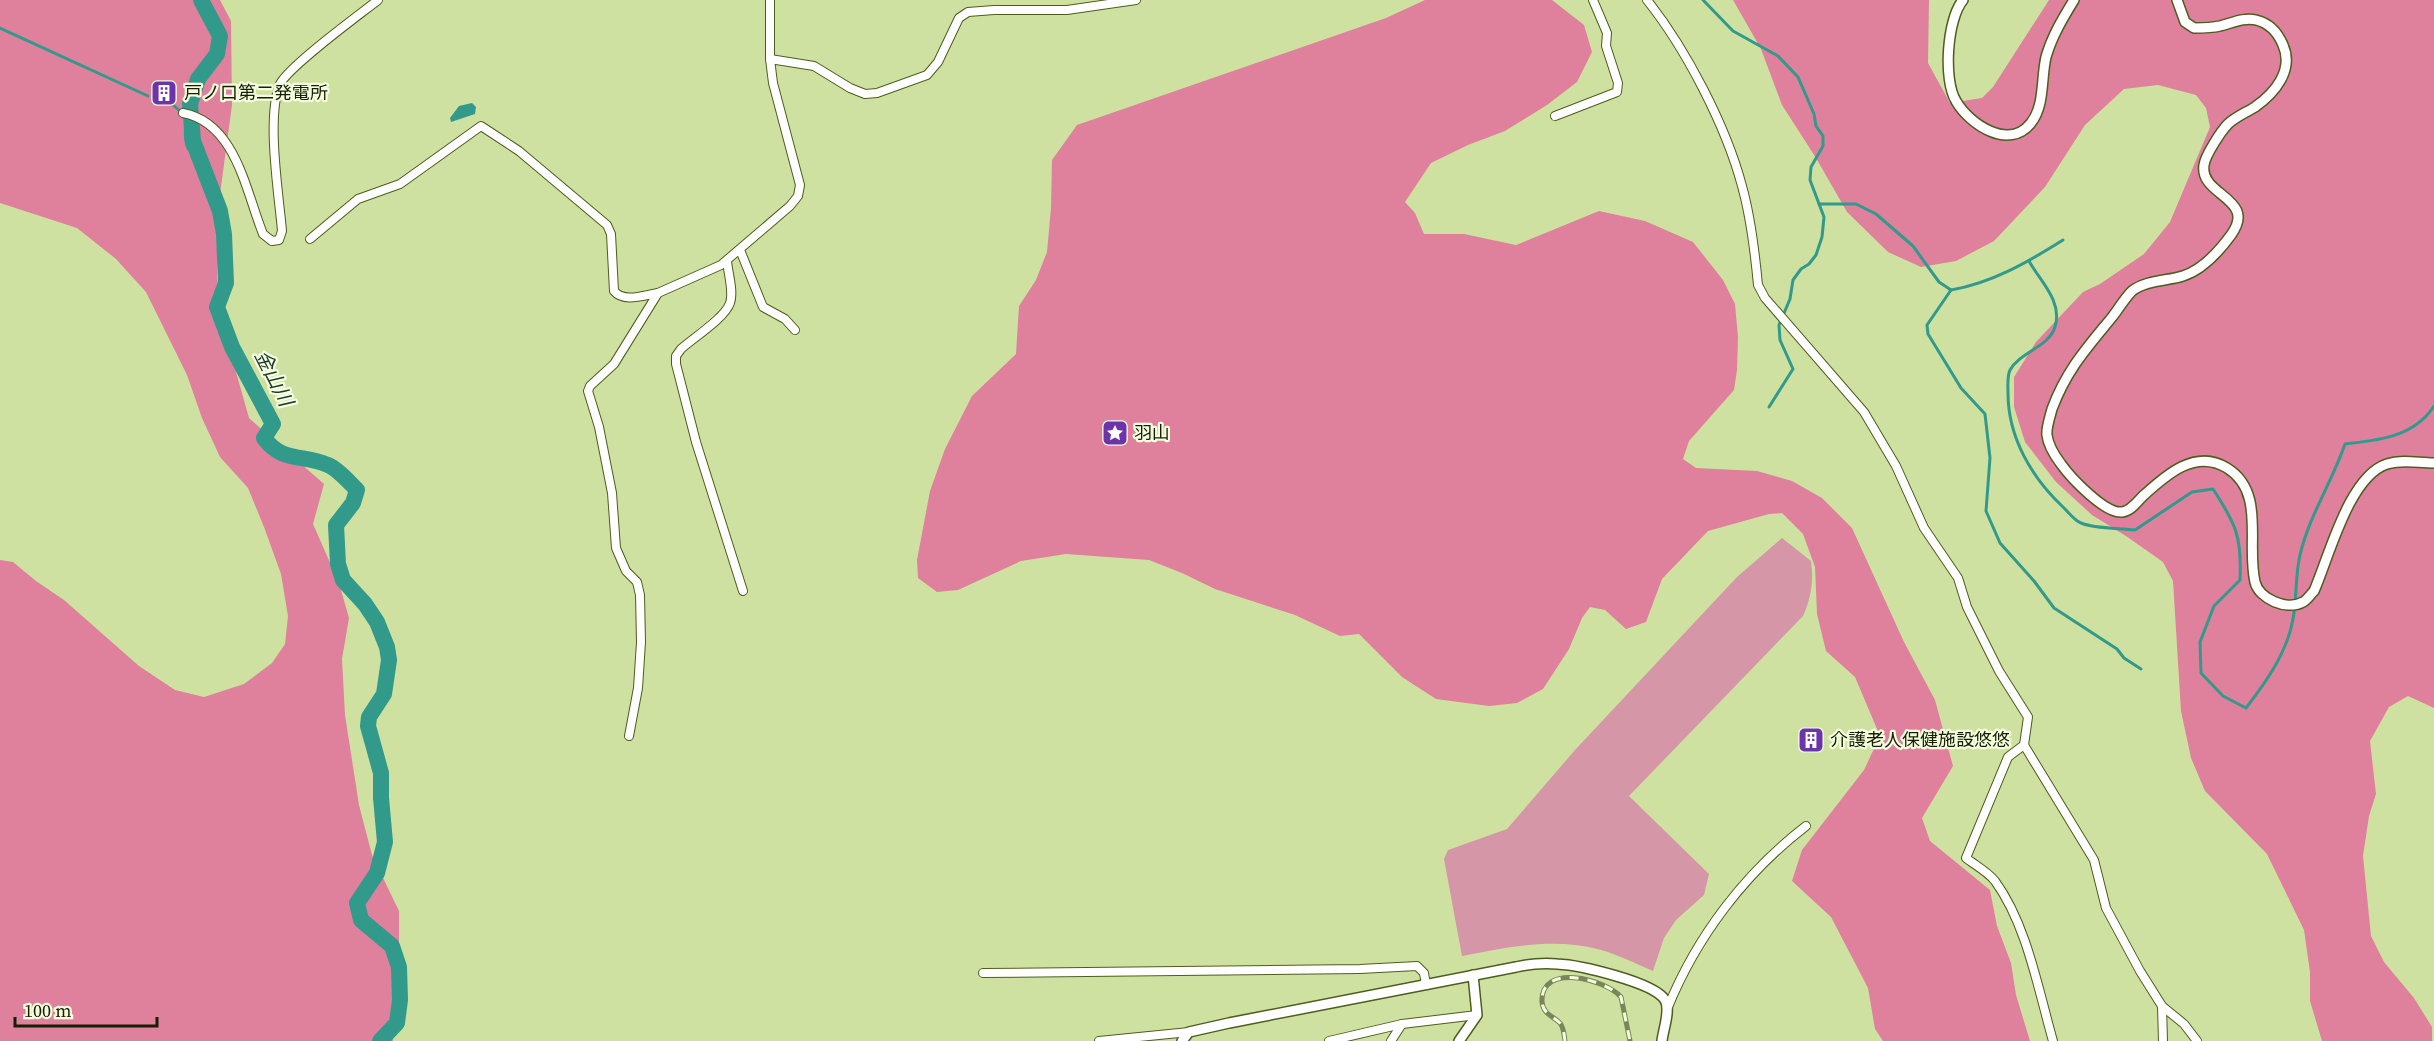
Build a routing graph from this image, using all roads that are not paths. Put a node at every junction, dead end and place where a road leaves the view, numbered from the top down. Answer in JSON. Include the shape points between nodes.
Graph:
{"nodes":[{"id":1,"x":378,"y":0,"type":"edge"},
{"id":2,"x":770,"y":0,"type":"edge"},
{"id":3,"x":1136,"y":0,"type":"edge"},
{"id":4,"x":1593,"y":0,"type":"edge"},
{"id":5,"x":1647,"y":0,"type":"edge"},
{"id":6,"x":1963,"y":0,"type":"edge"},
{"id":7,"x":2074,"y":0,"type":"edge"},
{"id":8,"x":2177,"y":0,"type":"edge"},
{"id":9,"x":770,"y":59,"type":"junction"},
{"id":10,"x":183,"y":113,"type":"dead end"},
{"id":11,"x":1555,"y":116,"type":"dead end"},
{"id":12,"x":310,"y":239,"type":"dead end"},
{"id":13,"x":740,"y":250,"type":"junction"},
{"id":14,"x":727,"y":261,"type":"junction"},
{"id":15,"x":658,"y":293,"type":"junction"},
{"id":16,"x":795,"y":330,"type":"dead end"},
{"id":17,"x":2434,"y":463,"type":"edge"},
{"id":18,"x":743,"y":591,"type":"dead end"},
{"id":19,"x":629,"y":736,"type":"dead end"},
{"id":20,"x":2025,"y":745,"type":"junction"},
{"id":21,"x":1806,"y":826,"type":"dead end"},
{"id":22,"x":983,"y":973,"type":"dead end"},
{"id":23,"x":1473,"y":975,"type":"junction"},
{"id":24,"x":1426,"y":985,"type":"junction"},
{"id":25,"x":2163,"y":1006,"type":"junction"},
{"id":26,"x":1668,"y":1007,"type":"junction"},
{"id":27,"x":1477,"y":1015,"type":"junction"},
{"id":28,"x":1402,"y":1024,"type":"junction"},
{"id":29,"x":1189,"y":1032,"type":"junction"},
{"id":30,"x":1109,"y":1040,"type":"edge"},
{"id":31,"x":1099,"y":1041,"type":"edge"},
{"id":32,"x":1182,"y":1041,"type":"edge"},
{"id":33,"x":1329,"y":1041,"type":"edge"},
{"id":34,"x":1391,"y":1041,"type":"edge"},
{"id":35,"x":1459,"y":1041,"type":"edge"},
{"id":36,"x":1662,"y":1041,"type":"edge"},
{"id":37,"x":2053,"y":1041,"type":"edge"},
{"id":38,"x":2163,"y":1041,"type":"edge"},
{"id":39,"x":2197,"y":1041,"type":"edge"}],
"edges":[{"from":1,"to":10,"type":"street","via":[[310,55],[280,85],[274,113],[282,231],[279,240],[272,241],[263,234],[240,170],[223,138],[206,122]]},
{"from":2,"to":9,"type":"street"},
{"from":3,"to":9,"type":"street","via":[[1067,10],[968,12],[959,18],[938,62],[927,75],[877,93],[865,94],[850,88],[814,66]]},
{"from":4,"to":11,"type":"street","via":[[1607,33],[1606,46],[1618,83],[1617,92]]},
{"from":5,"to":20,"type":"street","via":[[1664,22],[1718,123],[1742,186],[1758,285],[1864,412],[1896,466],[1924,528],[1958,579],[1967,608],[1999,671],[2028,717]]},
{"from":6,"to":7,"type":"street","via":[[1950,32],[1948,80],[1955,100],[1966,114],[1984,129],[2005,135],[2023,132],[2032,122],[2046,58],[2059,23]]},
{"from":8,"to":17,"type":"street","via":[[2185,22],[2193,28],[2247,19],[2272,28],[2287,54],[2286,68],[2270,94],[2228,124],[2204,164],[2204,178],[2236,208],[2234,232],[2187,275],[2131,292],[2086,345],[2050,416],[2047,435],[2051,449],[2078,484],[2110,509],[2120,512],[2129,510],[2165,476],[2194,462],[2212,462],[2229,469],[2247,491],[2251,508],[2255,584],[2265,596],[2291,606],[2305,602],[2313,591],[2344,512],[2370,475],[2398,461]]},
{"from":9,"to":13,"type":"street","via":[[800,185],[790,206]]},
{"from":12,"to":15,"type":"street","via":[[358,199],[400,184],[481,126],[519,151],[607,225],[614,291],[618,295],[624,298]]},
{"from":13,"to":14,"type":"street"},
{"from":13,"to":16,"type":"street","via":[[763,307],[785,319]]},
{"from":14,"to":15,"type":"street"},
{"from":14,"to":18,"type":"street","via":[[728,306],[681,349],[676,364]]},
{"from":15,"to":19,"type":"street","via":[[627,345],[588,391],[612,493],[616,548],[626,571],[637,582],[640,595],[642,642]]},
{"from":20,"to":25,"type":"street","via":[[2094,860],[2106,908]]},
{"from":20,"to":37,"type":"street","via":[[2008,757],[1966,858],[1994,879],[2011,908]]},
{"from":21,"to":26,"type":"street","via":[[1761,865],[1708,929]]},
{"from":22,"to":24,"type":"street","via":[[1417,966],[1424,973]]},
{"from":23,"to":24,"type":"street"},
{"from":23,"to":26,"type":"street","via":[[1555,963],[1575,966],[1653,990]]},
{"from":23,"to":27,"type":"street"},
{"from":24,"to":29,"type":"street"},
{"from":25,"to":38,"type":"street"},
{"from":25,"to":39,"type":"street"},
{"from":26,"to":36,"type":"street"},
{"from":27,"to":28,"type":"street"},
{"from":27,"to":35,"type":"street"},
{"from":28,"to":33,"type":"street"},
{"from":28,"to":34,"type":"street"},
{"from":29,"to":30,"type":"street"},
{"from":29,"to":32,"type":"street"},
{"from":30,"to":31,"type":"street"}]}
